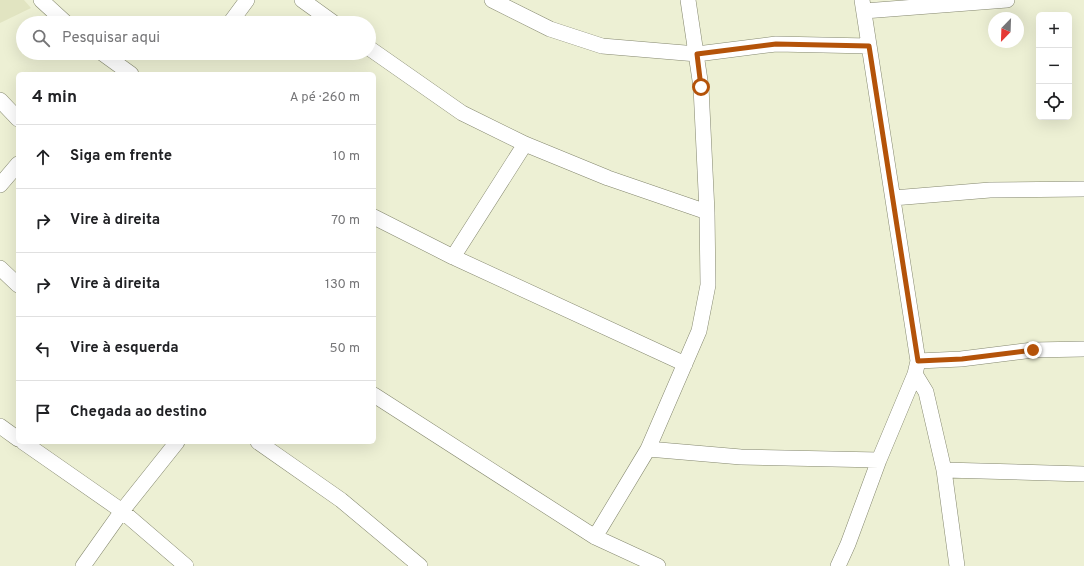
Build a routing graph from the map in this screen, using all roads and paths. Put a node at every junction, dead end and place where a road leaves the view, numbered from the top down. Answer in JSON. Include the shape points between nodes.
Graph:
{"nodes":[{"id":1,"x":41,"y":0,"type":"edge"},
{"id":2,"x":247,"y":0,"type":"edge"},
{"id":3,"x":302,"y":0,"type":"edge"},
{"id":4,"x":492,"y":0,"type":"edge"},
{"id":5,"x":688,"y":0,"type":"edge"},
{"id":6,"x":1007,"y":0,"type":"edge"},
{"id":7,"x":863,"y":5,"type":"edge"},
{"id":8,"x":58,"y":16,"type":"edge"},
{"id":9,"x":235,"y":16,"type":"edge"},
{"id":10,"x":324,"y":16,"type":"edge"},
{"id":11,"x":869,"y":46,"type":"junction"},
{"id":12,"x":376,"y":53,"type":"edge"},
{"id":13,"x":697,"y":54,"type":"junction"},
{"id":14,"x":112,"y":60,"type":"edge"},
{"id":15,"x":128,"y":72,"type":"edge"},
{"id":16,"x":0,"y":100,"type":"edge"},
{"id":17,"x":16,"y":117,"type":"edge"},
{"id":18,"x":525,"y":144,"type":"junction"},
{"id":19,"x":16,"y":166,"type":"edge"},
{"id":20,"x":0,"y":184,"type":"edge"},
{"id":21,"x":1084,"y":189,"type":"edge"},
{"id":22,"x":893,"y":198,"type":"junction"},
{"id":23,"x":707,"y":212,"type":"junction"},
{"id":24,"x":376,"y":218,"type":"edge"},
{"id":25,"x":453,"y":257,"type":"junction"},
{"id":26,"x":0,"y":268,"type":"edge"},
{"id":27,"x":16,"y":283,"type":"edge"},
{"id":28,"x":1084,"y":349,"type":"edge"},
{"id":29,"x":685,"y":364,"type":"junction"},
{"id":30,"x":917,"y":367,"type":"junction"},
{"id":31,"x":376,"y":396,"type":"edge"},
{"id":32,"x":0,"y":426,"type":"edge"},
{"id":33,"x":16,"y":438,"type":"edge"},
{"id":34,"x":26,"y":444,"type":"edge"},
{"id":35,"x":176,"y":444,"type":"edge"},
{"id":36,"x":261,"y":444,"type":"edge"},
{"id":37,"x":648,"y":449,"type":"junction"},
{"id":38,"x":879,"y":460,"type":"junction"},
{"id":39,"x":944,"y":470,"type":"junction"},
{"id":40,"x":1084,"y":474,"type":"edge"},
{"id":41,"x":122,"y":511,"type":"junction"},
{"id":42,"x":595,"y":537,"type":"junction"},
{"id":43,"x":83,"y":566,"type":"edge"},
{"id":44,"x":186,"y":566,"type":"edge"},
{"id":45,"x":420,"y":566,"type":"edge"},
{"id":46,"x":658,"y":566,"type":"edge"},
{"id":47,"x":838,"y":566,"type":"edge"},
{"id":48,"x":957,"y":566,"type":"edge"}],
"edges":[{"from":1,"to":8,"type":"street"},
{"from":2,"to":9,"type":"street"},
{"from":3,"to":10,"type":"street"},
{"from":4,"to":13,"type":"street","via":[[550,28],[602,46]]},
{"from":5,"to":13,"type":"street"},
{"from":6,"to":7,"type":"street"},
{"from":7,"to":11,"type":"street"},
{"from":11,"to":13,"type":"street","via":[[776,44]]},
{"from":11,"to":22,"type":"street"},
{"from":12,"to":18,"type":"street","via":[[462,113]]},
{"from":13,"to":23,"type":"street"},
{"from":14,"to":15,"type":"street"},
{"from":16,"to":17,"type":"street"},
{"from":18,"to":23,"type":"street","via":[[608,178]]},
{"from":18,"to":25,"type":"street"},
{"from":19,"to":20,"type":"street"},
{"from":21,"to":22,"type":"street","via":[[990,190]]},
{"from":22,"to":30,"type":"street"},
{"from":23,"to":29,"type":"street","via":[[708,285],[698,331]]},
{"from":24,"to":25,"type":"street"},
{"from":25,"to":29,"type":"street"},
{"from":26,"to":27,"type":"street"},
{"from":28,"to":30,"type":"street","via":[[1033,350]]},
{"from":29,"to":37,"type":"street"},
{"from":30,"to":38,"type":"street"},
{"from":30,"to":39,"type":"street","via":[[926,392]]},
{"from":31,"to":42,"type":"street"},
{"from":32,"to":33,"type":"street"},
{"from":34,"to":41,"type":"street"},
{"from":35,"to":41,"type":"street"},
{"from":36,"to":45,"type":"street","via":[[342,500]]},
{"from":37,"to":38,"type":"street","via":[[741,457]]},
{"from":37,"to":42,"type":"street"},
{"from":38,"to":47,"type":"street"},
{"from":39,"to":40,"type":"street"},
{"from":39,"to":48,"type":"street"},
{"from":41,"to":43,"type":"street"},
{"from":41,"to":44,"type":"street"},
{"from":42,"to":46,"type":"street"}]}
